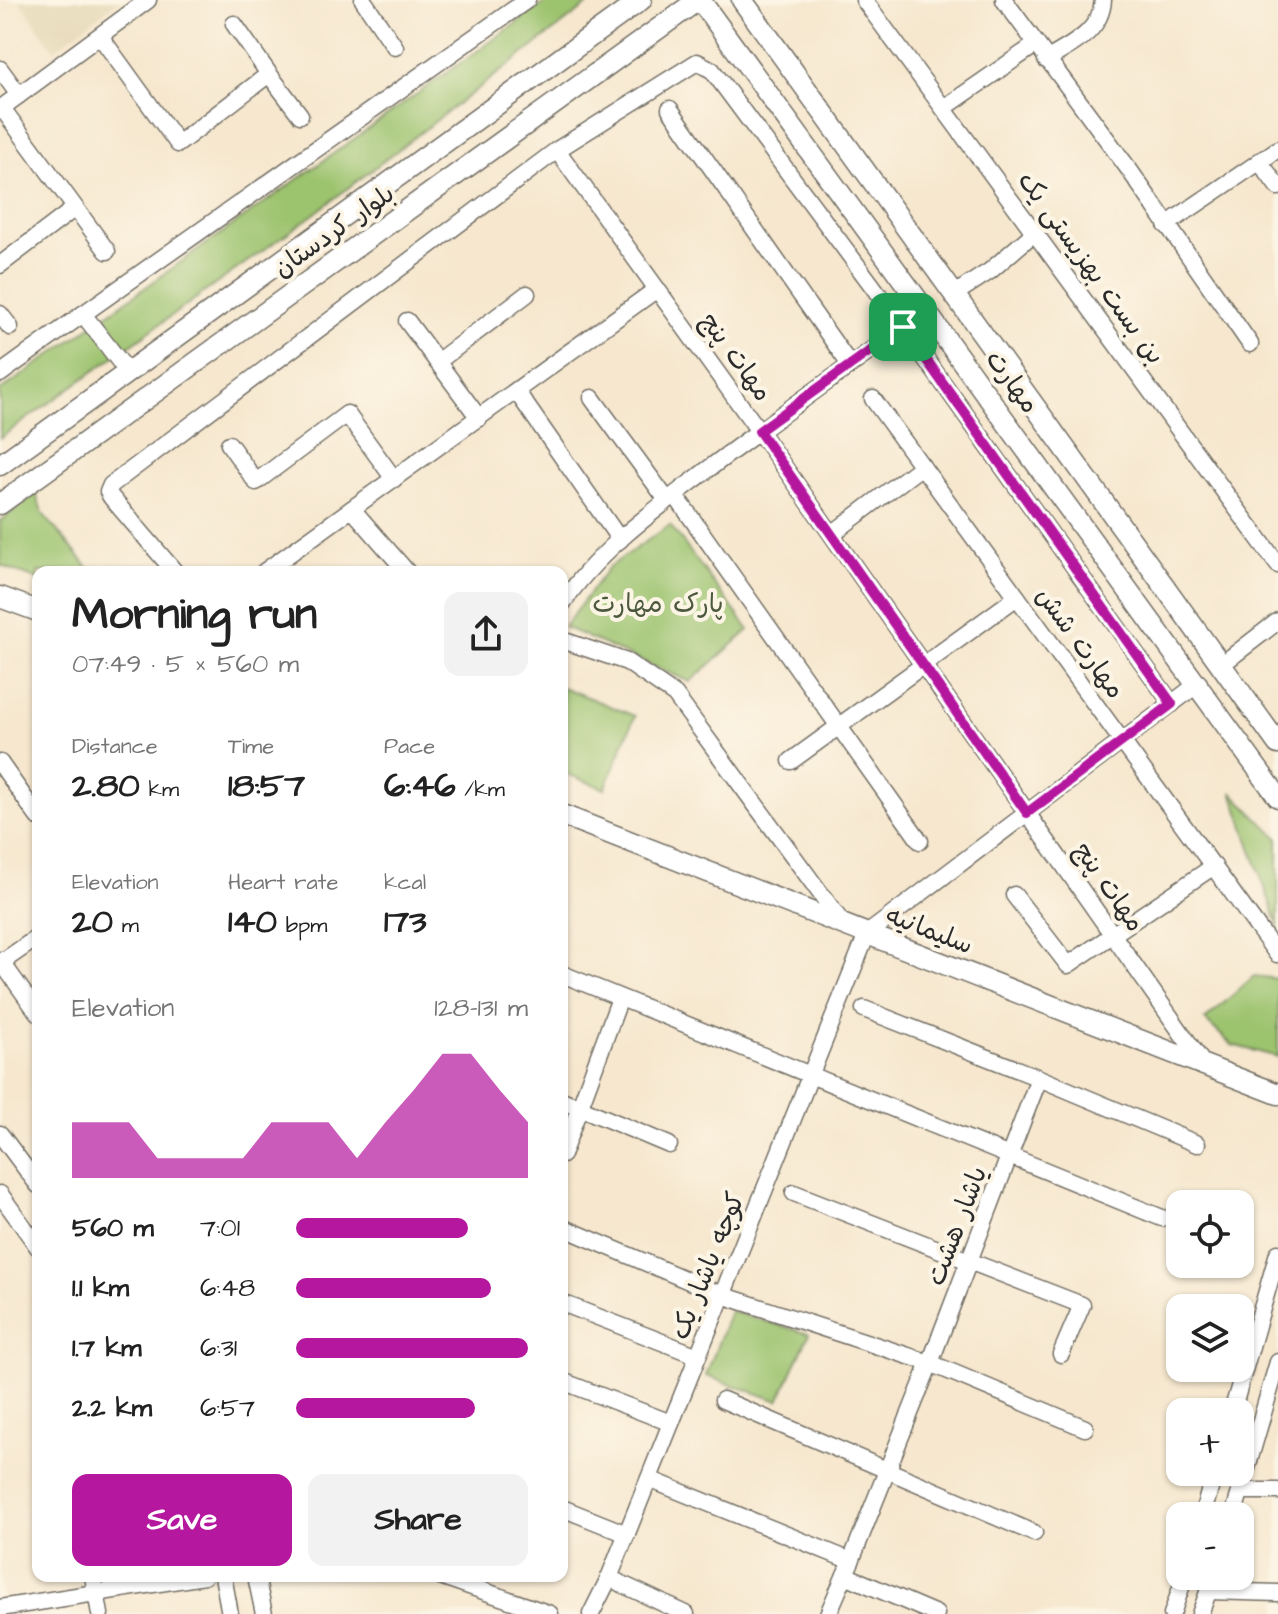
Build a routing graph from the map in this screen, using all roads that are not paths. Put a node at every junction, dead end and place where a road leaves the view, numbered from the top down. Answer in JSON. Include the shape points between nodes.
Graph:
{"nodes":[{"id":1,"x":148,"y":0,"type":"edge"},
{"id":2,"x":527,"y":0,"type":"edge"},
{"id":3,"x":641,"y":0,"type":"edge"},
{"id":4,"x":699,"y":0,"type":"edge"},
{"id":5,"x":742,"y":0,"type":"edge"},
{"id":6,"x":864,"y":0,"type":"edge"},
{"id":7,"x":1004,"y":0,"type":"edge"},
{"id":8,"x":367,"y":1,"type":"edge"},
{"id":9,"x":1101,"y":2,"type":"edge"},
{"id":10,"x":234,"y":24,"type":"dead end"},
{"id":11,"x":100,"y":36,"type":"junction"},
{"id":12,"x":1035,"y":45,"type":"junction"},
{"id":13,"x":395,"y":47,"type":"dead end"},
{"id":14,"x":1046,"y":60,"type":"junction"},
{"id":15,"x":0,"y":69,"type":"edge"},
{"id":16,"x":269,"y":74,"type":"junction"},
{"id":17,"x":19,"y":95,"type":"junction"},
{"id":18,"x":1,"y":108,"type":"edge"},
{"id":19,"x":944,"y":108,"type":"junction"},
{"id":20,"x":670,"y":109,"type":"dead end"},
{"id":21,"x":300,"y":115,"type":"dead end"},
{"id":22,"x":1278,"y":149,"type":"edge"},
{"id":23,"x":557,"y":150,"type":"junction"},
{"id":24,"x":1259,"y":161,"type":"junction"},
{"id":25,"x":1278,"y":187,"type":"edge"},
{"id":26,"x":75,"y":208,"type":"junction"},
{"id":27,"x":1166,"y":225,"type":"junction"},
{"id":28,"x":1035,"y":232,"type":"junction"},
{"id":29,"x":107,"y":251,"type":"dead end"},
{"id":30,"x":0,"y":265,"type":"edge"},
{"id":31,"x":657,"y":289,"type":"junction"},
{"id":32,"x":527,"y":294,"type":"dead end"},
{"id":33,"x":953,"y":295,"type":"junction"},
{"id":34,"x":928,"y":310,"type":"junction"},
{"id":35,"x":83,"y":314,"type":"junction"},
{"id":36,"x":407,"y":321,"type":"dead end"},
{"id":37,"x":903,"y":327,"type":"junction"},
{"id":38,"x":1250,"y":344,"type":"dead end"},
{"id":39,"x":437,"y":362,"type":"junction"},
{"id":40,"x":850,"y":365,"type":"junction"},
{"id":41,"x":127,"y":371,"type":"junction"},
{"id":42,"x":0,"y":374,"type":"edge"},
{"id":43,"x":517,"y":392,"type":"junction"},
{"id":44,"x":592,"y":398,"type":"dead end"},
{"id":45,"x":873,"y":399,"type":"dead end"},
{"id":46,"x":479,"y":418,"type":"junction"},
{"id":47,"x":759,"y":431,"type":"junction"},
{"id":48,"x":229,"y":444,"type":"dead end"},
{"id":49,"x":0,"y":465,"type":"edge"},
{"id":50,"x":922,"y":466,"type":"junction"},
{"id":51,"x":394,"y":479,"type":"junction"},
{"id":52,"x":671,"y":498,"type":"junction"},
{"id":53,"x":0,"y":504,"type":"edge"},
{"id":54,"x":352,"y":509,"type":"junction"},
{"id":55,"x":832,"y":534,"type":"junction"},
{"id":56,"x":620,"y":540,"type":"junction"},
{"id":57,"x":1278,"y":565,"type":"edge"},
{"id":58,"x":170,"y":566,"type":"edge"},
{"id":59,"x":272,"y":566,"type":"edge"},
{"id":60,"x":402,"y":566,"type":"edge"},
{"id":61,"x":568,"y":595,"type":"edge"},
{"id":62,"x":0,"y":597,"type":"edge"},
{"id":63,"x":1017,"y":597,"type":"junction"},
{"id":64,"x":32,"y":609,"type":"edge"},
{"id":65,"x":1278,"y":621,"type":"edge"},
{"id":66,"x":568,"y":642,"type":"edge"},
{"id":67,"x":923,"y":664,"type":"junction"},
{"id":68,"x":1221,"y":665,"type":"junction"},
{"id":69,"x":1199,"y":683,"type":"junction"},
{"id":70,"x":1172,"y":704,"type":"junction"},
{"id":71,"x":837,"y":727,"type":"junction"},
{"id":72,"x":1122,"y":741,"type":"junction"},
{"id":73,"x":1278,"y":744,"type":"edge"},
{"id":74,"x":791,"y":761,"type":"dead end"},
{"id":75,"x":0,"y":763,"type":"edge"},
{"id":76,"x":1278,"y":797,"type":"edge"},
{"id":77,"x":32,"y":808,"type":"edge"},
{"id":78,"x":1027,"y":813,"type":"junction"},
{"id":79,"x":568,"y":817,"type":"edge"},
{"id":80,"x":920,"y":841,"type":"dead end"},
{"id":81,"x":1214,"y":866,"type":"junction"},
{"id":82,"x":1014,"y":895,"type":"dead end"},
{"id":83,"x":843,"y":924,"type":"junction"},
{"id":84,"x":867,"y":934,"type":"junction"},
{"id":85,"x":1114,"y":935,"type":"junction"},
{"id":86,"x":32,"y":941,"type":"edge"},
{"id":87,"x":1277,"y":954,"type":"edge"},
{"id":88,"x":1,"y":961,"type":"edge"},
{"id":89,"x":568,"y":976,"type":"edge"},
{"id":90,"x":620,"y":998,"type":"junction"},
{"id":91,"x":32,"y":1005,"type":"edge"},
{"id":92,"x":864,"y":1009,"type":"dead end"},
{"id":93,"x":1204,"y":1065,"type":"junction"},
{"id":94,"x":810,"y":1075,"type":"junction"},
{"id":95,"x":1039,"y":1078,"type":"junction"},
{"id":96,"x":1278,"y":1094,"type":"edge"},
{"id":97,"x":568,"y":1103,"type":"edge"},
{"id":98,"x":580,"y":1108,"type":"junction"},
{"id":99,"x":0,"y":1134,"type":"edge"},
{"id":100,"x":568,"y":1139,"type":"edge"},
{"id":101,"x":1197,"y":1144,"type":"dead end"},
{"id":102,"x":669,"y":1145,"type":"dead end"},
{"id":103,"x":1009,"y":1156,"type":"junction"},
{"id":104,"x":32,"y":1177,"type":"edge"},
{"id":105,"x":794,"y":1193,"type":"dead end"},
{"id":106,"x":0,"y":1194,"type":"edge"},
{"id":107,"x":1162,"y":1218,"type":"dead end"},
{"id":108,"x":568,"y":1230,"type":"edge"},
{"id":109,"x":32,"y":1238,"type":"edge"},
{"id":110,"x":1278,"y":1253,"type":"edge"},
{"id":111,"x":968,"y":1263,"type":"junction"},
{"id":112,"x":722,"y":1295,"type":"junction"},
{"id":113,"x":568,"y":1305,"type":"edge"},
{"id":114,"x":1061,"y":1354,"type":"dead end"},
{"id":115,"x":698,"y":1356,"type":"junction"},
{"id":116,"x":1278,"y":1362,"type":"edge"},
{"id":117,"x":930,"y":1363,"type":"junction"},
{"id":118,"x":568,"y":1383,"type":"edge"},
{"id":119,"x":1236,"y":1398,"type":"edge"},
{"id":120,"x":723,"y":1400,"type":"dead end"},
{"id":121,"x":671,"y":1423,"type":"junction"},
{"id":122,"x":1085,"y":1428,"type":"dead end"},
{"id":123,"x":888,"y":1469,"type":"junction"},
{"id":124,"x":649,"y":1479,"type":"junction"},
{"id":125,"x":1240,"y":1491,"type":"junction"},
{"id":126,"x":1278,"y":1491,"type":"edge"},
{"id":127,"x":1237,"y":1502,"type":"edge"},
{"id":128,"x":568,"y":1510,"type":"edge"},
{"id":129,"x":1034,"y":1533,"type":"dead end"},
{"id":130,"x":627,"y":1534,"type":"junction"},
{"id":131,"x":848,"y":1568,"type":"junction"},
{"id":132,"x":609,"y":1578,"type":"junction"},
{"id":133,"x":122,"y":1582,"type":"edge"},
{"id":134,"x":224,"y":1582,"type":"edge"},
{"id":135,"x":257,"y":1582,"type":"edge"},
{"id":136,"x":457,"y":1582,"type":"edge"},
{"id":137,"x":94,"y":1584,"type":"edge"},
{"id":138,"x":1180,"y":1590,"type":"edge"},
{"id":139,"x":1209,"y":1590,"type":"edge"},
{"id":140,"x":1254,"y":1590,"type":"edge"},
{"id":141,"x":1278,"y":1593,"type":"edge"},
{"id":142,"x":0,"y":1608,"type":"edge"},
{"id":143,"x":1,"y":1614,"type":"edge"},
{"id":144,"x":100,"y":1614,"type":"edge"},
{"id":145,"x":230,"y":1614,"type":"edge"},
{"id":146,"x":264,"y":1614,"type":"edge"},
{"id":147,"x":550,"y":1614,"type":"edge"},
{"id":148,"x":591,"y":1614,"type":"edge"},
{"id":149,"x":686,"y":1614,"type":"edge"},
{"id":150,"x":828,"y":1614,"type":"edge"},
{"id":151,"x":936,"y":1614,"type":"edge"},
{"id":152,"x":1172,"y":1614,"type":"edge"},
{"id":153,"x":1200,"y":1614,"type":"edge"}],
"edges":[{"from":1,"to":11,"type":"street"},
{"from":2,"to":35,"type":"street"},
{"from":3,"to":41,"type":"main road","name":"بلوار کردستان"},
{"from":4,"to":34,"type":"main road","name":"مهارت"},
{"from":4,"to":53,"type":"main road","name":"بلوار کردستان"},
{"from":5,"to":33,"type":"main road","name":"مهارت"},
{"from":6,"to":19,"type":"street","name":"بن بست بهزیستی یک"},
{"from":7,"to":12,"type":"street"},
{"from":8,"to":13,"type":"street"},
{"from":9,"to":14,"type":"street","via":[[1096,25]]},
{"from":10,"to":16,"type":"street"},
{"from":11,"to":16,"type":"street","via":[[178,144]]},
{"from":11,"to":17,"type":"street"},
{"from":12,"to":14,"type":"street"},
{"from":12,"to":19,"type":"street"},
{"from":14,"to":27,"type":"street"},
{"from":15,"to":17,"type":"street"},
{"from":16,"to":21,"type":"street"},
{"from":17,"to":18,"type":"street"},
{"from":18,"to":26,"type":"street"},
{"from":19,"to":28,"type":"street","name":"بن بست بهزیستی یک"},
{"from":20,"to":40,"type":"street"},
{"from":22,"to":24,"type":"street"},
{"from":23,"to":31,"type":"street","name":"مهات پنج"},
{"from":23,"to":37,"type":"street","via":[[697,62],[704,64]]},
{"from":23,"to":58,"type":"street","via":[[111,485],[108,492]]},
{"from":24,"to":25,"type":"street"},
{"from":24,"to":27,"type":"street"},
{"from":26,"to":29,"type":"street"},
{"from":26,"to":30,"type":"street"},
{"from":27,"to":38,"type":"street"},
{"from":28,"to":33,"type":"street"},
{"from":28,"to":57,"type":"street","name":"بن بست بهزیستی یک"},
{"from":31,"to":43,"type":"street"},
{"from":31,"to":47,"type":"street","name":"مهات پنج"},
{"from":32,"to":39,"type":"street"},
{"from":33,"to":34,"type":"main road"},
{"from":33,"to":68,"type":"main road","name":"مهارت"},
{"from":34,"to":37,"type":"street"},
{"from":34,"to":69,"type":"main road","name":"مهارت"},
{"from":35,"to":41,"type":"street"},
{"from":35,"to":42,"type":"street"},
{"from":36,"to":39,"type":"street"},
{"from":37,"to":40,"type":"street"},
{"from":37,"to":70,"type":"street"},
{"from":39,"to":46,"type":"street"},
{"from":40,"to":47,"type":"street"},
{"from":41,"to":49,"type":"main road","name":"بلوار کردستان"},
{"from":43,"to":46,"type":"street"},
{"from":43,"to":56,"type":"street"},
{"from":44,"to":52,"type":"street"},
{"from":45,"to":50,"type":"street","name":"مهارت شش"},
{"from":46,"to":51,"type":"street"},
{"from":47,"to":52,"type":"street"},
{"from":47,"to":55,"type":"street","name":"مهات پنج"},
{"from":48,"to":51,"type":"street","via":[[256,482],[347,414]]},
{"from":50,"to":55,"type":"street"},
{"from":50,"to":63,"type":"street","name":"مهارت شش"},
{"from":51,"to":54,"type":"street"},
{"from":52,"to":56,"type":"street"},
{"from":52,"to":71,"type":"street"},
{"from":54,"to":59,"type":"street"},
{"from":54,"to":60,"type":"street"},
{"from":55,"to":67,"type":"street","name":"مهات پنج"},
{"from":56,"to":61,"type":"street"},
{"from":62,"to":64,"type":"main road"},
{"from":63,"to":67,"type":"street"},
{"from":63,"to":72,"type":"street","name":"مهارت شش"},
{"from":65,"to":68,"type":"street"},
{"from":66,"to":83,"type":"street","via":[[627,662],[675,695]]},
{"from":67,"to":71,"type":"street"},
{"from":67,"to":78,"type":"street","name":"مهات پنج"},
{"from":68,"to":69,"type":"main road"},
{"from":68,"to":73,"type":"main road","name":"مهارت"},
{"from":69,"to":70,"type":"street"},
{"from":69,"to":76,"type":"main road","name":"مهارت"},
{"from":70,"to":72,"type":"street"},
{"from":71,"to":74,"type":"street"},
{"from":71,"to":80,"type":"street"},
{"from":72,"to":78,"type":"street"},
{"from":72,"to":81,"type":"street","name":"مهارت شش"},
{"from":75,"to":77,"type":"street"},
{"from":78,"to":84,"type":"street"},
{"from":78,"to":85,"type":"street","name":"مهات پنج"},
{"from":79,"to":83,"type":"main road","name":"سلیمانیه"},
{"from":81,"to":85,"type":"street"},
{"from":81,"to":87,"type":"street","name":"مهارت شش"},
{"from":82,"to":85,"type":"street","via":[[1065,962],[1073,964]]},
{"from":83,"to":84,"type":"main road","name":"سلیمانیه"},
{"from":84,"to":93,"type":"main road","name":"سلیمانیه"},
{"from":84,"to":94,"type":"street","name":"کوچه یاشار یک"},
{"from":85,"to":93,"type":"street","name":"مهات پنج"},
{"from":86,"to":88,"type":"street"},
{"from":88,"to":91,"type":"street"},
{"from":89,"to":90,"type":"street"},
{"from":90,"to":94,"type":"street"},
{"from":90,"to":98,"type":"street"},
{"from":92,"to":95,"type":"street"},
{"from":93,"to":96,"type":"main road","name":"سلیمانیه"},
{"from":94,"to":103,"type":"street"},
{"from":94,"to":112,"type":"street","name":"کوچه یاشار یک"},
{"from":95,"to":101,"type":"street"},
{"from":95,"to":103,"type":"street","name":"یاشار هشت"},
{"from":97,"to":98,"type":"street"},
{"from":98,"to":100,"type":"street"},
{"from":98,"to":102,"type":"street"},
{"from":99,"to":104,"type":"street"},
{"from":103,"to":107,"type":"street"},
{"from":103,"to":111,"type":"street","name":"یاشار هشت"},
{"from":105,"to":111,"type":"street"},
{"from":106,"to":109,"type":"street"},
{"from":108,"to":112,"type":"street"},
{"from":110,"to":119,"type":"street"},
{"from":111,"to":114,"type":"street","via":[[1082,1305]]},
{"from":111,"to":117,"type":"street","name":"یاشار هشت"},
{"from":112,"to":115,"type":"street","name":"کوچه یاشار یک"},
{"from":112,"to":117,"type":"street"},
{"from":113,"to":115,"type":"street"},
{"from":115,"to":121,"type":"street","name":"کوچه یاشار یک"},
{"from":116,"to":125,"type":"street"},
{"from":117,"to":122,"type":"street"},
{"from":117,"to":123,"type":"street","name":"یاشار هشت"},
{"from":118,"to":121,"type":"street"},
{"from":120,"to":123,"type":"street"},
{"from":121,"to":124,"type":"street","name":"کوچه یاشار یک"},
{"from":123,"to":129,"type":"street"},
{"from":123,"to":131,"type":"street","name":"یاشار هشت"},
{"from":124,"to":130,"type":"street","name":"کوچه یاشار یک"},
{"from":124,"to":131,"type":"street"},
{"from":125,"to":126,"type":"street"},
{"from":125,"to":127,"type":"street"},
{"from":128,"to":130,"type":"street"},
{"from":130,"to":132,"type":"street","name":"کوچه یاشار یک"},
{"from":131,"to":150,"type":"street"},
{"from":131,"to":151,"type":"street"},
{"from":132,"to":148,"type":"street","name":"کوچه یاشار یک"},
{"from":132,"to":149,"type":"street"},
{"from":133,"to":137,"type":"street"},
{"from":134,"to":145,"type":"street"},
{"from":135,"to":146,"type":"street"},
{"from":136,"to":147,"type":"street"},
{"from":137,"to":142,"type":"street"},
{"from":137,"to":144,"type":"street"},
{"from":138,"to":152,"type":"street"},
{"from":139,"to":153,"type":"street"},
{"from":140,"to":141,"type":"street"},
{"from":142,"to":143,"type":"street"}]}
